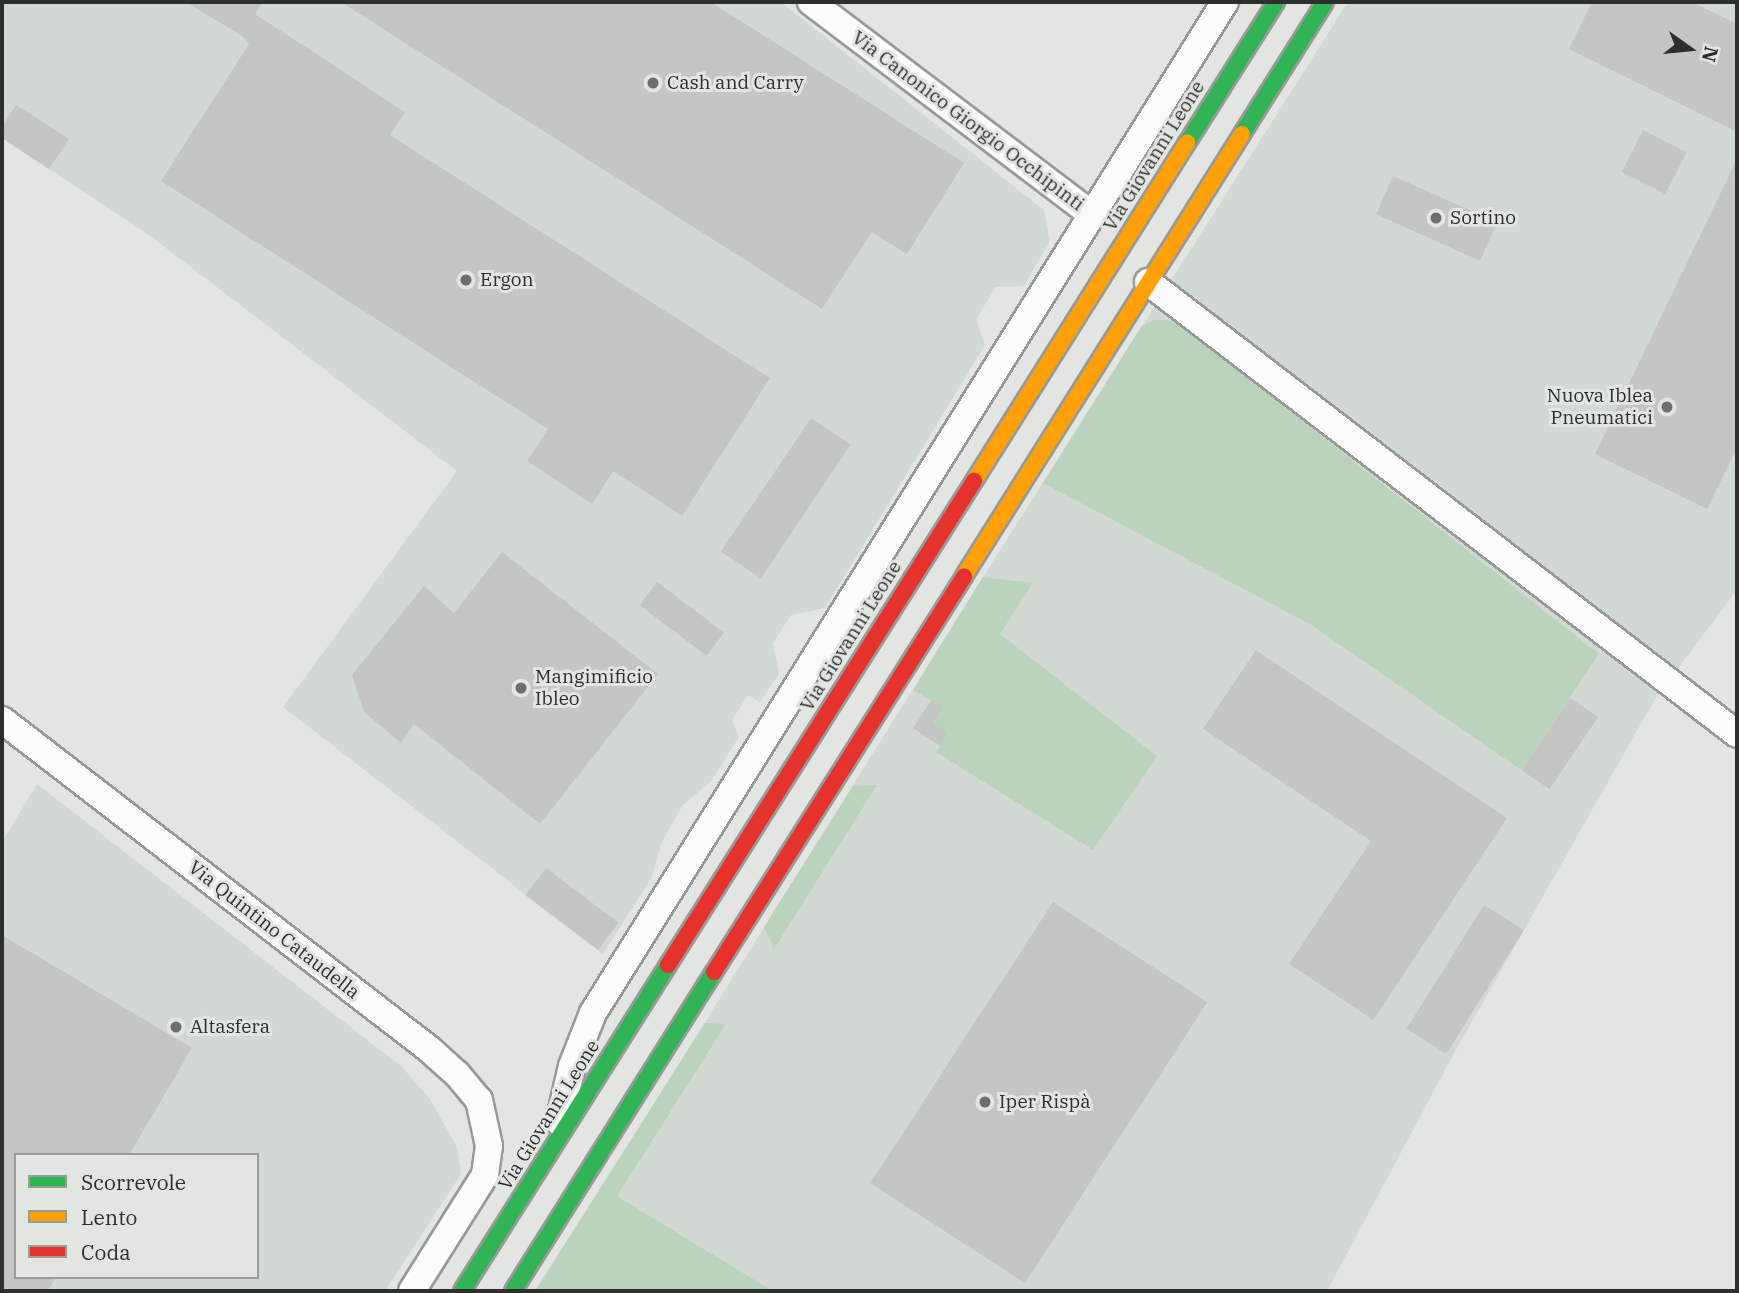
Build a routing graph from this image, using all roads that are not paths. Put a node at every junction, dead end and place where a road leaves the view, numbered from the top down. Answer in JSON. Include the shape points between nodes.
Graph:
{"nodes":[{"id":1,"x":811,"y":2,"type":"edge"},
{"id":2,"x":1225,"y":2,"type":"edge"},
{"id":3,"x":1276,"y":2,"type":"edge"},
{"id":4,"x":1325,"y":2,"type":"edge"},
{"id":5,"x":1091,"y":215,"type":"junction"},
{"id":6,"x":1148,"y":282,"type":"junction"},
{"id":7,"x":2,"y":720,"type":"edge"},
{"id":8,"x":1737,"y":734,"type":"edge"},
{"id":9,"x":554,"y":1147,"type":"junction"},
{"id":10,"x":412,"y":1291,"type":"edge"},
{"id":11,"x":462,"y":1291,"type":"edge"},
{"id":12,"x":513,"y":1291,"type":"edge"}],
"edges":[{"from":1,"to":5,"type":"street","name":"Via Canonico Giorgio Occhipinti"},
{"from":2,"to":5,"type":"street"},
{"from":3,"to":9,"type":"main road","name":"Via Giovanni Leone"},
{"from":4,"to":6,"type":"main road"},
{"from":5,"to":9,"type":"street","via":[[593,1013],[572,1066]]},
{"from":6,"to":8,"type":"street"},
{"from":6,"to":12,"type":"main road"},
{"from":7,"to":10,"type":"street","name":"Via Quintino Cataudella","via":[[457,1074],[479,1100],[489,1146],[485,1175]]},
{"from":9,"to":11,"type":"main road","name":"Via Giovanni Leone"}]}
